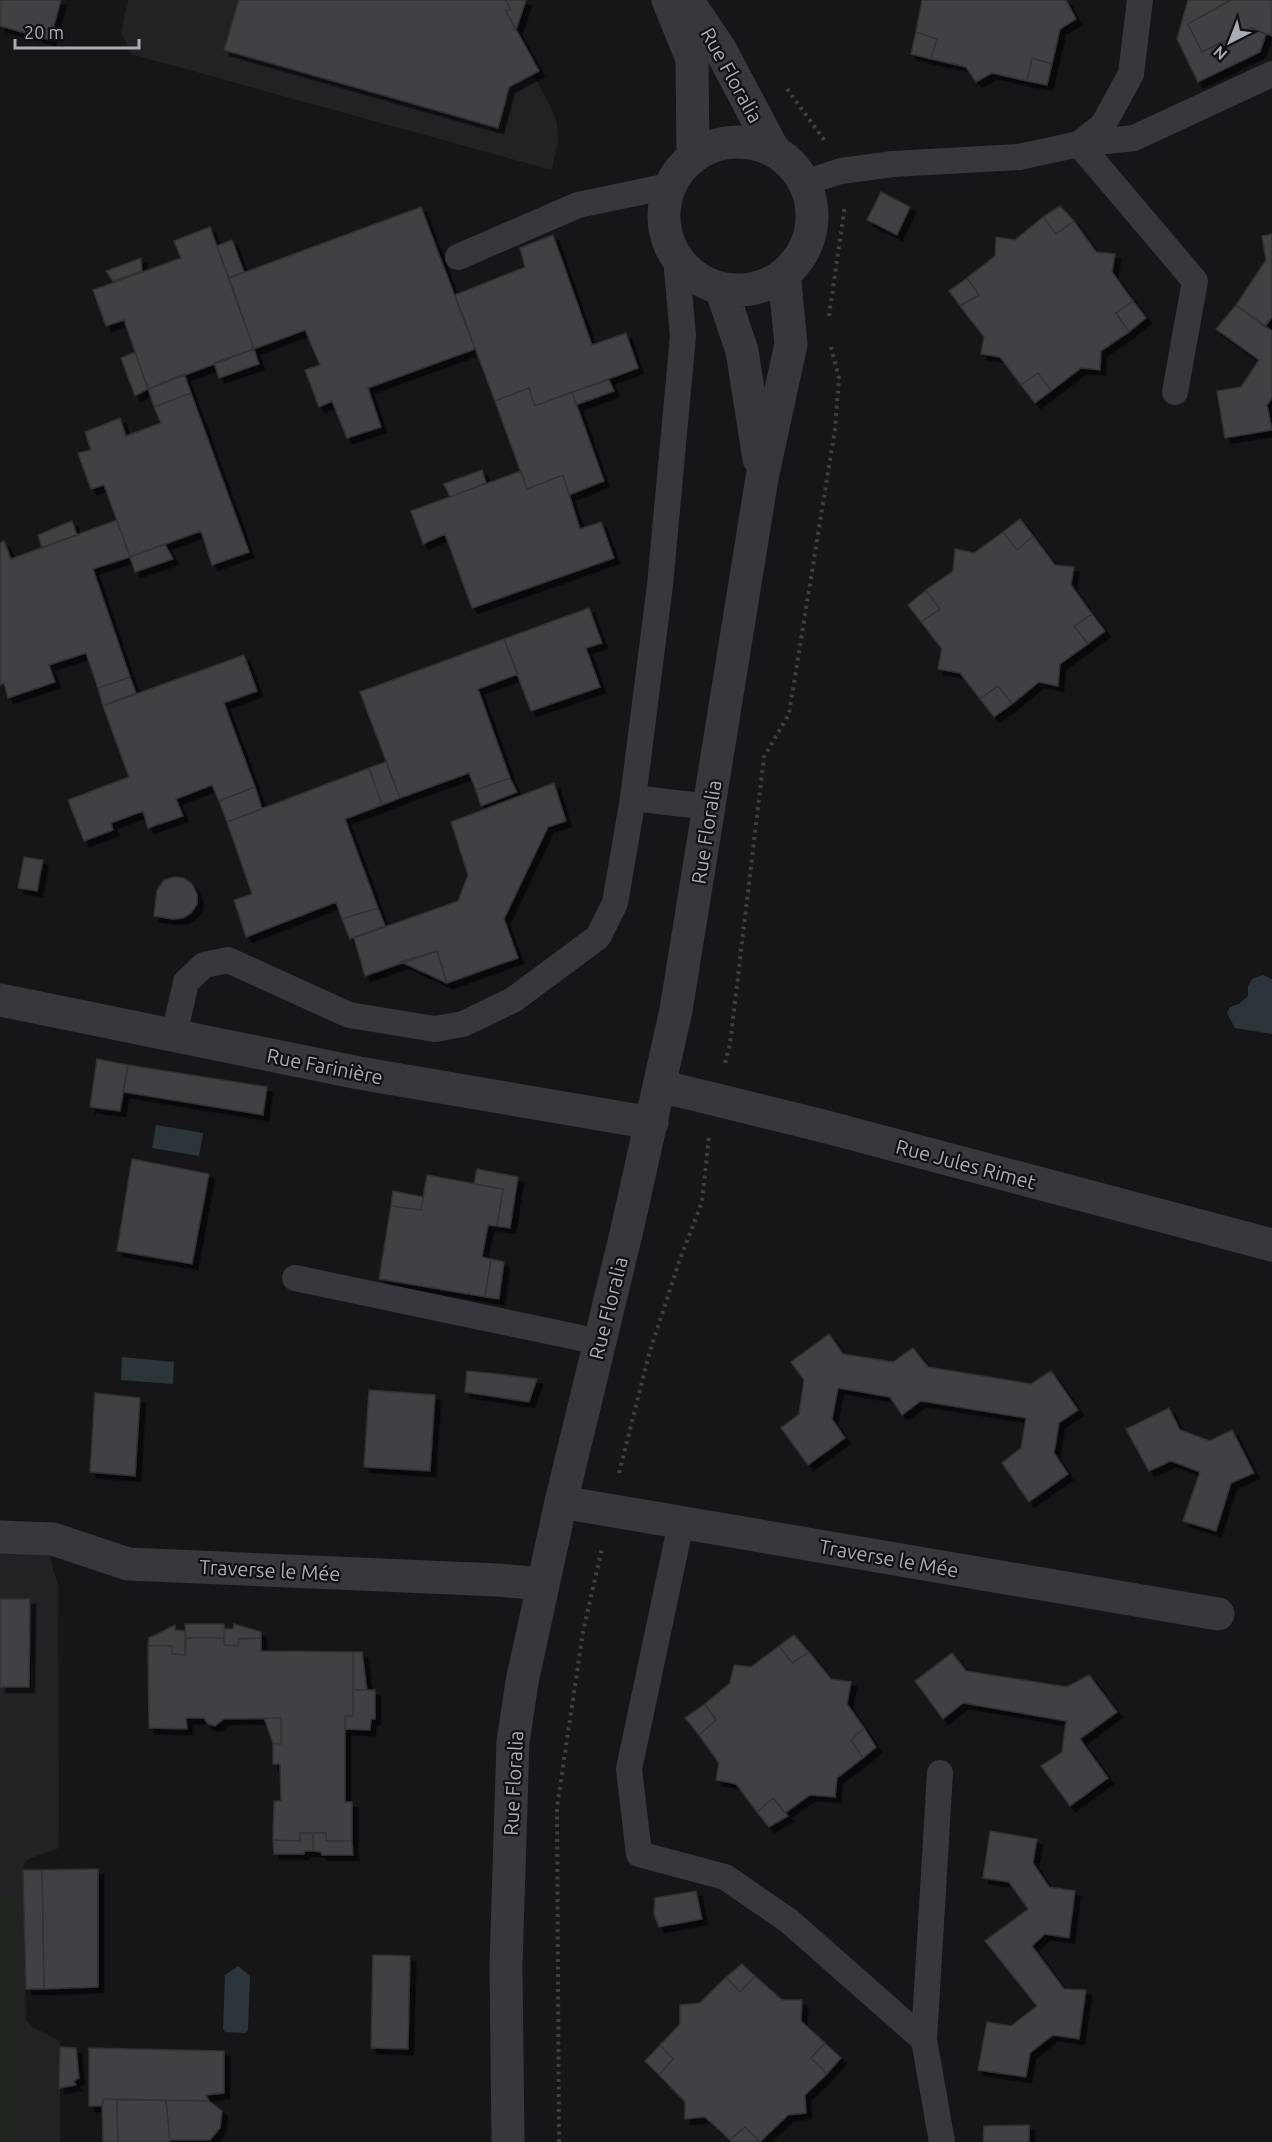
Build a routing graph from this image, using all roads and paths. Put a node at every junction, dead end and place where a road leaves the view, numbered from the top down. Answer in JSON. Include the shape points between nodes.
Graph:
{"nodes":[{"id":1,"x":668,"y":0,"type":"edge"},
{"id":2,"x":687,"y":0,"type":"edge"},
{"id":3,"x":1140,"y":0,"type":"edge"},
{"id":4,"x":1272,"y":74,"type":"edge"},
{"id":5,"x":1080,"y":144,"type":"junction"},
{"id":6,"x":774,"y":151,"type":"junction"},
{"id":7,"x":693,"y":155,"type":"junction"},
{"id":8,"x":804,"y":183,"type":"junction"},
{"id":9,"x":669,"y":186,"type":"junction"},
{"id":10,"x":845,"y":198,"type":"dead end"},
{"id":11,"x":458,"y":257,"type":"dead end"},
{"id":12,"x":676,"y":258,"type":"junction"},
{"id":13,"x":784,"y":274,"type":"junction"},
{"id":14,"x":721,"y":288,"type":"junction"},
{"id":15,"x":829,"y":317,"type":"dead end"},
{"id":16,"x":829,"y":338,"type":"dead end"},
{"id":17,"x":1175,"y":392,"type":"dead end"},
{"id":18,"x":762,"y":478,"type":"junction"},
{"id":19,"x":633,"y":798,"type":"junction"},
{"id":20,"x":710,"y":807,"type":"junction"},
{"id":21,"x":0,"y":1000,"type":"edge"},
{"id":22,"x":174,"y":1035,"type":"junction"},
{"id":23,"x":723,"y":1071,"type":"dead end"},
{"id":24,"x":660,"y":1086,"type":"junction"},
{"id":25,"x":652,"y":1123,"type":"junction"},
{"id":26,"x":709,"y":1129,"type":"dead end"},
{"id":27,"x":1272,"y":1245,"type":"edge"},
{"id":28,"x":295,"y":1278,"type":"dead end"},
{"id":29,"x":600,"y":1342,"type":"junction"},
{"id":30,"x":561,"y":1502,"type":"junction"},
{"id":31,"x":610,"y":1510,"type":"junction"},
{"id":32,"x":681,"y":1523,"type":"junction"},
{"id":33,"x":0,"y":1537,"type":"edge"},
{"id":34,"x":543,"y":1584,"type":"junction"},
{"id":35,"x":1218,"y":1614,"type":"dead end"},
{"id":36,"x":940,"y":1773,"type":"dead end"},
{"id":37,"x":924,"y":2040,"type":"junction"},
{"id":38,"x":508,"y":2142,"type":"edge"},
{"id":39,"x":559,"y":2142,"type":"edge"},
{"id":40,"x":942,"y":2142,"type":"edge"}],
"edges":[{"from":1,"to":7,"type":"street","name":"Rue Floralia","via":[[692,59]]},
{"from":2,"to":6,"type":"street","name":"Rue Floralia","via":[[720,49]]},
{"from":3,"to":5,"type":"lane","via":[[1131,74],[1103,124]]},
{"from":4,"to":5,"type":"lane","via":[[1134,138]]},
{"from":5,"to":8,"type":"lane","via":[[1019,157],[841,171]]},
{"from":5,"to":17,"type":"lane","via":[[1194,281]]},
{"from":6,"to":7,"type":"street","via":[[747,142],[719,143]]},
{"from":6,"to":8,"type":"street","via":[[792,164]]},
{"from":7,"to":9,"type":"street"},
{"from":8,"to":13,"type":"street","via":[[812,207],[810,232],[801,256]]},
{"from":9,"to":11,"type":"lane","via":[[578,205]]},
{"from":9,"to":12,"type":"street","via":[[664,210],[666,235]]},
{"from":10,"to":15,"type":"path"},
{"from":12,"to":14,"type":"street","via":[[696,277]]},
{"from":12,"to":19,"type":"lane","via":[[683,336],[660,585]]},
{"from":13,"to":14,"type":"street","via":[[765,285],[743,290]]},
{"from":13,"to":18,"type":"street","name":"Rue Floralia","via":[[791,344]]},
{"from":14,"to":18,"type":"street","name":"Rue Floralia","via":[[742,351]]},
{"from":16,"to":23,"type":"path","via":[[839,378],[835,429],[789,714],[764,757],[730,1044]]},
{"from":18,"to":20,"type":"street","name":"Rue Floralia"},
{"from":19,"to":20,"type":"lane"},
{"from":19,"to":22,"type":"lane","via":[[615,903],[598,937],[513,1000],[463,1024],[435,1029],[349,1015],[228,960],[204,965],[186,982]]},
{"from":20,"to":24,"type":"street","name":"Rue Floralia"},
{"from":21,"to":22,"type":"street","name":"Rue Farinière"},
{"from":22,"to":25,"type":"street","name":"Rue Farinière","via":[[359,1073]]},
{"from":24,"to":25,"type":"street","name":"Rue Floralia"},
{"from":24,"to":27,"type":"street","name":"Rue Jules Rimet"},
{"from":25,"to":29,"type":"street","name":"Rue Floralia"},
{"from":26,"to":31,"type":"path","via":[[702,1202],[649,1354]]},
{"from":28,"to":29,"type":"lane"},
{"from":29,"to":30,"type":"street","name":"Rue Floralia"},
{"from":30,"to":31,"type":"street","name":"Traverse le Mée"},
{"from":30,"to":34,"type":"street","name":"Rue Floralia"},
{"from":31,"to":32,"type":"street","name":"Traverse le Mée"},
{"from":31,"to":39,"type":"path","via":[[584,1632],[557,1807]]},
{"from":32,"to":35,"type":"street","name":"Traverse le Mée"},
{"from":32,"to":37,"type":"lane","via":[[628,1769],[639,1854],[725,1877],[789,1921]]},
{"from":33,"to":34,"type":"street","name":"Traverse le Mée","via":[[53,1539],[128,1564]]},
{"from":34,"to":38,"type":"street","name":"Rue Floralia","via":[[513,1742],[506,1965]]},
{"from":36,"to":37,"type":"lane"},
{"from":37,"to":40,"type":"lane"}]}
